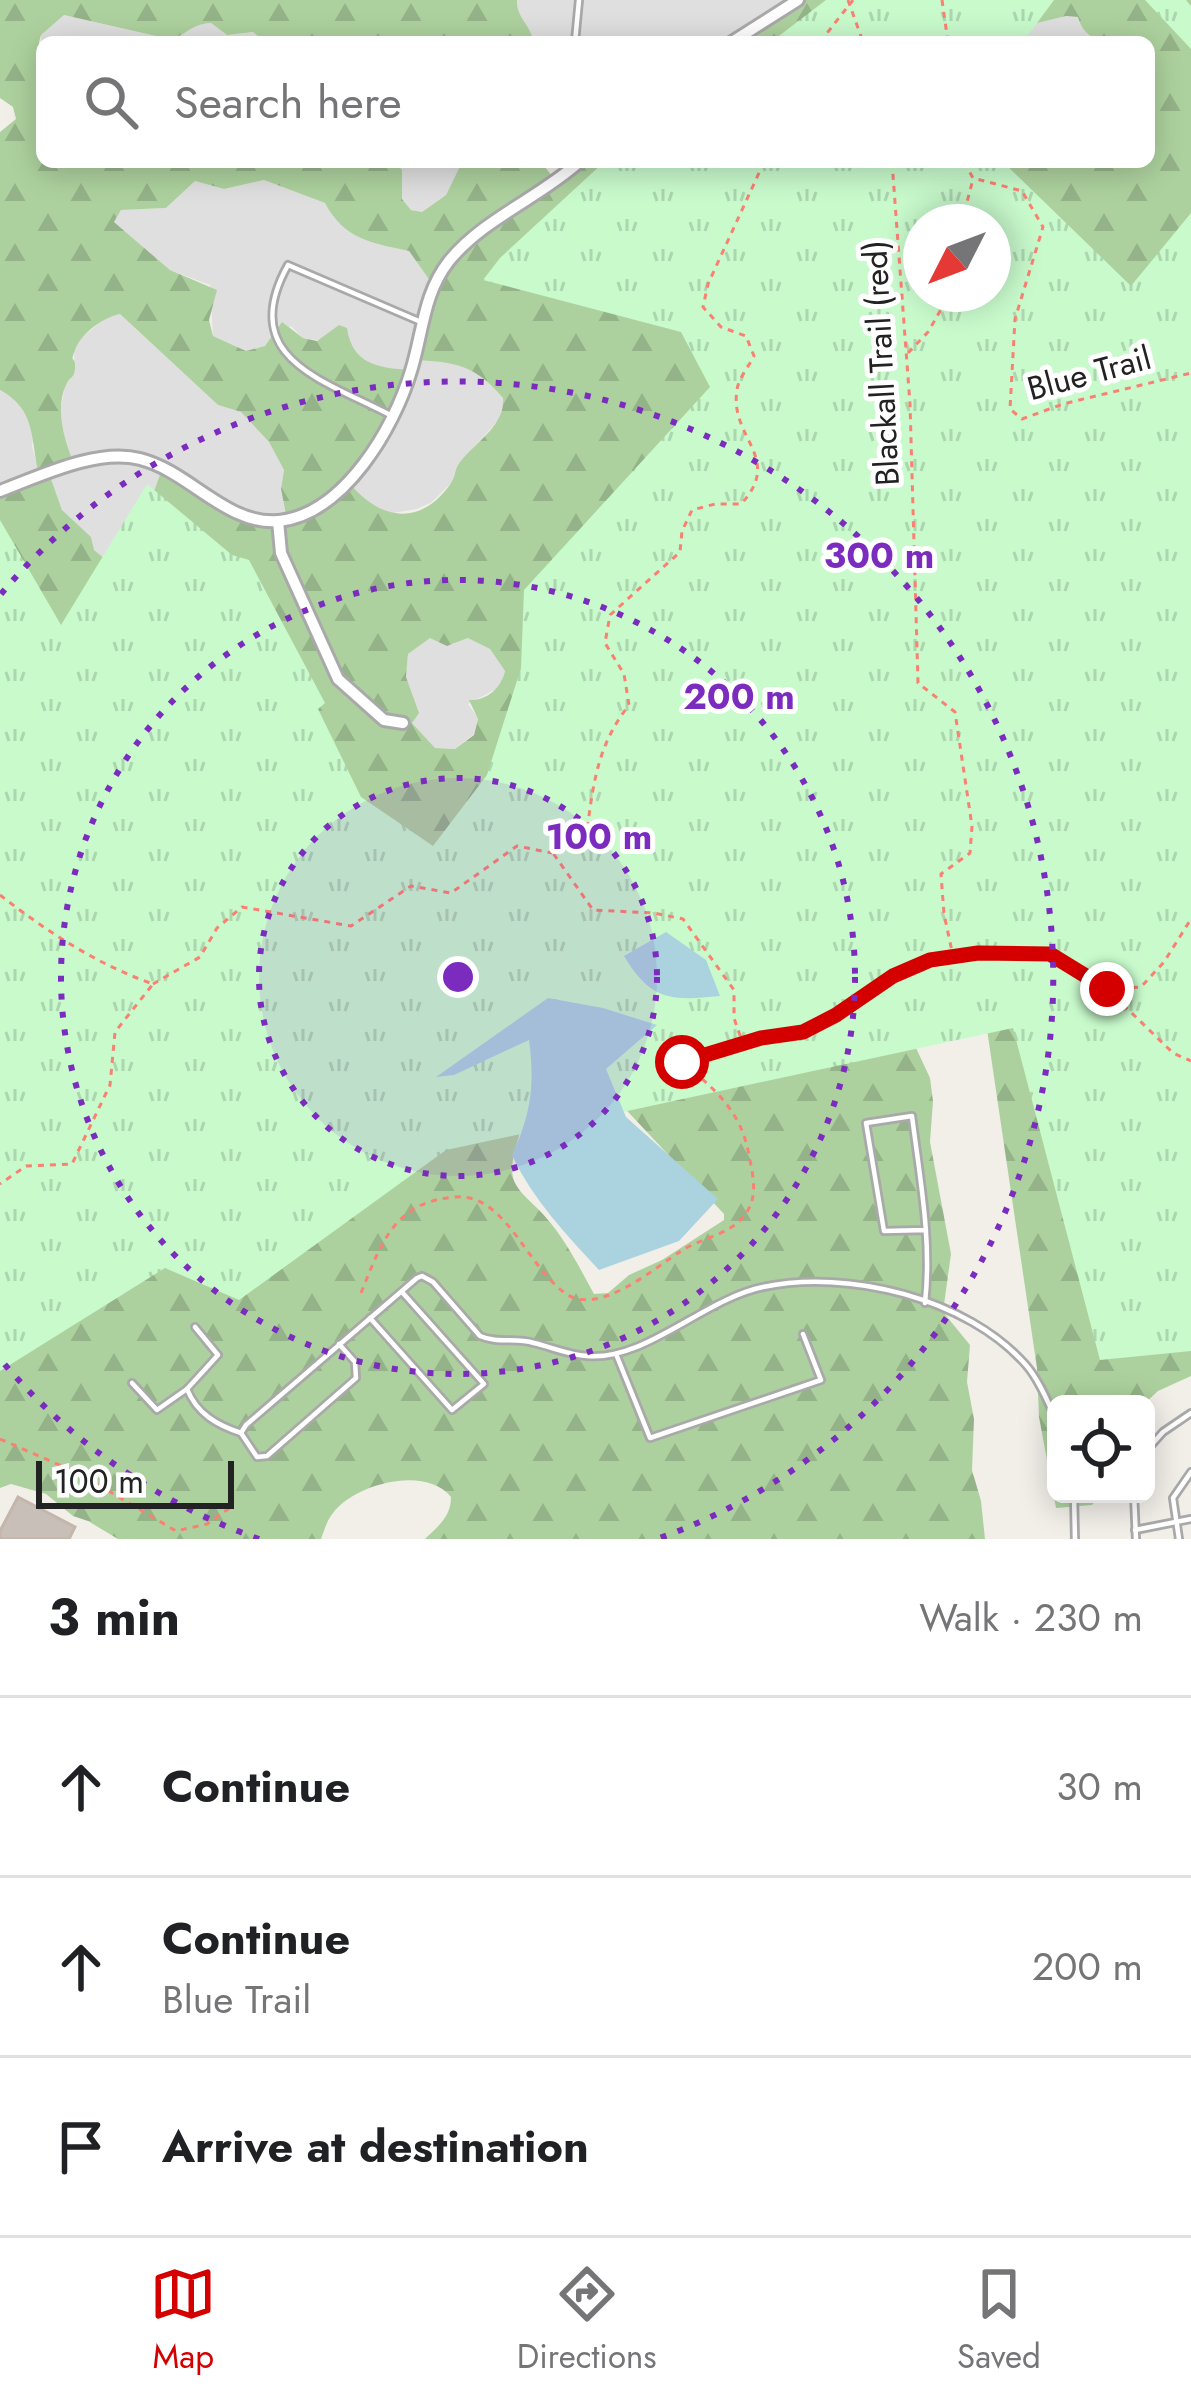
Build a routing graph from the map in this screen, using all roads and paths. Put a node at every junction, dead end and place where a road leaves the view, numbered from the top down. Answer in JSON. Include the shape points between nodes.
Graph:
{"nodes":[{"id":1,"x":579,"y":0,"type":"edge"},
{"id":2,"x":798,"y":0,"type":"edge"},
{"id":3,"x":942,"y":0,"type":"edge"},
{"id":4,"x":850,"y":2,"type":"edge"},
{"id":5,"x":576,"y":36,"type":"edge"},
{"id":6,"x":742,"y":36,"type":"edge"},
{"id":7,"x":824,"y":36,"type":"edge"},
{"id":8,"x":861,"y":36,"type":"edge"},
{"id":9,"x":947,"y":36,"type":"edge"},
{"id":10,"x":571,"y":168,"type":"edge"},
{"id":11,"x":761,"y":168,"type":"edge"},
{"id":12,"x":892,"y":168,"type":"edge"},
{"id":13,"x":967,"y":168,"type":"edge"},
{"id":14,"x":973,"y":178,"type":"junction"},
{"id":15,"x":966,"y":204,"type":"edge"},
{"id":16,"x":940,"y":312,"type":"edge"},
{"id":17,"x":422,"y":322,"type":"junction"},
{"id":18,"x":906,"y":354,"type":"junction"},
{"id":19,"x":1191,"y":373,"type":"edge"},
{"id":20,"x":392,"y":416,"type":"junction"},
{"id":21,"x":0,"y":491,"type":"edge"},
{"id":22,"x":278,"y":521,"type":"junction"},
{"id":23,"x":403,"y":723,"type":"dead end"},
{"id":24,"x":553,"y":853,"type":"junction"},
{"id":25,"x":0,"y":895,"type":"edge"},
{"id":26,"x":1191,"y":919,"type":"edge"},
{"id":27,"x":953,"y":958,"type":"junction"},
{"id":28,"x":154,"y":984,"type":"junction"},
{"id":29,"x":1107,"y":989,"type":"junction"},
{"id":30,"x":742,"y":1044,"type":"junction"},
{"id":31,"x":1191,"y":1061,"type":"edge"},
{"id":32,"x":0,"y":1184,"type":"edge"},
{"id":33,"x":926,"y":1230,"type":"junction"},
{"id":34,"x":401,"y":1291,"type":"junction"},
{"id":35,"x":361,"y":1293,"type":"dead end"},
{"id":36,"x":925,"y":1303,"type":"junction"},
{"id":37,"x":370,"y":1318,"type":"junction"},
{"id":38,"x":195,"y":1327,"type":"dead end"},
{"id":39,"x":803,"y":1334,"type":"dead end"},
{"id":40,"x":339,"y":1344,"type":"junction"},
{"id":41,"x":616,"y":1354,"type":"junction"},
{"id":42,"x":133,"y":1383,"type":"dead end"},
{"id":43,"x":187,"y":1389,"type":"junction"},
{"id":44,"x":1047,"y":1404,"type":"edge"},
{"id":45,"x":1191,"y":1412,"type":"edge"},
{"id":46,"x":241,"y":1433,"type":"junction"},
{"id":47,"x":0,"y":1439,"type":"edge"},
{"id":48,"x":1155,"y":1441,"type":"edge"},
{"id":49,"x":1191,"y":1472,"type":"edge"},
{"id":50,"x":1074,"y":1503,"type":"edge"},
{"id":51,"x":1134,"y":1503,"type":"edge"},
{"id":52,"x":231,"y":1507,"type":"dead end"},
{"id":53,"x":1191,"y":1519,"type":"edge"},
{"id":54,"x":1177,"y":1522,"type":"junction"},
{"id":55,"x":1135,"y":1530,"type":"junction"},
{"id":56,"x":1075,"y":1539,"type":"edge"},
{"id":57,"x":1136,"y":1539,"type":"edge"},
{"id":58,"x":1179,"y":1539,"type":"edge"}],
"edges":[{"from":1,"to":5,"type":"lane"},
{"from":2,"to":6,"type":"street"},
{"from":3,"to":9,"type":"path"},
{"from":4,"to":7,"type":"path"},
{"from":4,"to":8,"type":"path"},
{"from":10,"to":17,"type":"street","via":[[460,248],[432,287]]},
{"from":11,"to":24,"type":"path","via":[[703,307],[721,327],[746,336],[754,356],[736,389],[759,464],[757,487],[741,504],[692,510],[680,552],[610,615],[605,643],[624,674],[628,705],[596,766],[587,823]]},
{"from":12,"to":18,"type":"path","name":"Blackall Trail (red)"},
{"from":13,"to":14,"type":"path"},
{"from":14,"to":15,"type":"path"},
{"from":14,"to":19,"type":"path","name":"Blue Trail","via":[[1022,191],[1043,227],[1015,319],[1010,409],[1022,419]]},
{"from":16,"to":18,"type":"path"},
{"from":17,"to":20,"type":"street"},
{"from":17,"to":20,"type":"lane","via":[[288,266],[274,292],[270,318],[287,360]]},
{"from":18,"to":27,"type":"path","name":"Blackall Trail (red)","via":[[918,683],[955,712],[973,826],[970,853],[941,874]]},
{"from":20,"to":22,"type":"street","via":[[340,490],[314,511]]},
{"from":21,"to":22,"type":"street","via":[[104,458],[140,459],[243,516]]},
{"from":22,"to":23,"type":"street","via":[[281,554],[338,680],[384,720]]},
{"from":24,"to":28,"type":"path","via":[[517,846],[452,893],[411,886],[351,926],[242,907],[200,957]]},
{"from":24,"to":30,"type":"path","via":[[593,910],[682,919],[734,990]]},
{"from":25,"to":28,"type":"path","via":[[37,924]]},
{"from":26,"to":29,"type":"path","via":[[1141,987]]},
{"from":27,"to":29,"type":"path","via":[[1050,954]]},
{"from":27,"to":30,"type":"path","via":[[893,976],[803,1032]]},
{"from":28,"to":32,"type":"path","via":[[115,1031],[110,1085],[72,1164],[26,1166]]},
{"from":29,"to":31,"type":"path"},
{"from":30,"to":35,"type":"path","via":[[682,1062],[722,1095],[747,1144],[753,1201],[722,1233],[649,1276],[579,1300],[556,1285],[497,1212],[455,1197],[396,1220]]},
{"from":33,"to":33,"type":"lane","via":[[912,1116],[866,1124],[884,1232]]},
{"from":33,"to":36,"type":"lane"},
{"from":34,"to":37,"type":"lane"},
{"from":34,"to":37,"type":"lane","via":[[484,1384],[452,1410]]},
{"from":34,"to":41,"type":"lane","via":[[427,1278],[490,1340]]},
{"from":36,"to":41,"type":"lane","via":[[857,1285],[767,1286],[724,1298]]},
{"from":36,"to":44,"type":"lane","via":[[1004,1344],[1028,1367]]},
{"from":37,"to":40,"type":"lane"},
{"from":38,"to":43,"type":"lane","via":[[218,1355]]},
{"from":39,"to":41,"type":"lane","via":[[821,1380],[650,1438]]},
{"from":40,"to":46,"type":"lane"},
{"from":40,"to":46,"type":"lane","via":[[356,1362],[356,1378],[267,1456],[257,1457]]},
{"from":42,"to":43,"type":"lane","via":[[158,1410]]},
{"from":43,"to":46,"type":"lane","via":[[208,1418]]},
{"from":45,"to":48,"type":"lane"},
{"from":47,"to":52,"type":"path","via":[[80,1474],[176,1531]]},
{"from":49,"to":54,"type":"lane","via":[[1173,1498]]},
{"from":50,"to":56,"type":"lane"},
{"from":51,"to":55,"type":"lane"},
{"from":53,"to":54,"type":"lane"},
{"from":54,"to":55,"type":"lane"},
{"from":54,"to":58,"type":"lane"},
{"from":55,"to":57,"type":"lane"}]}
